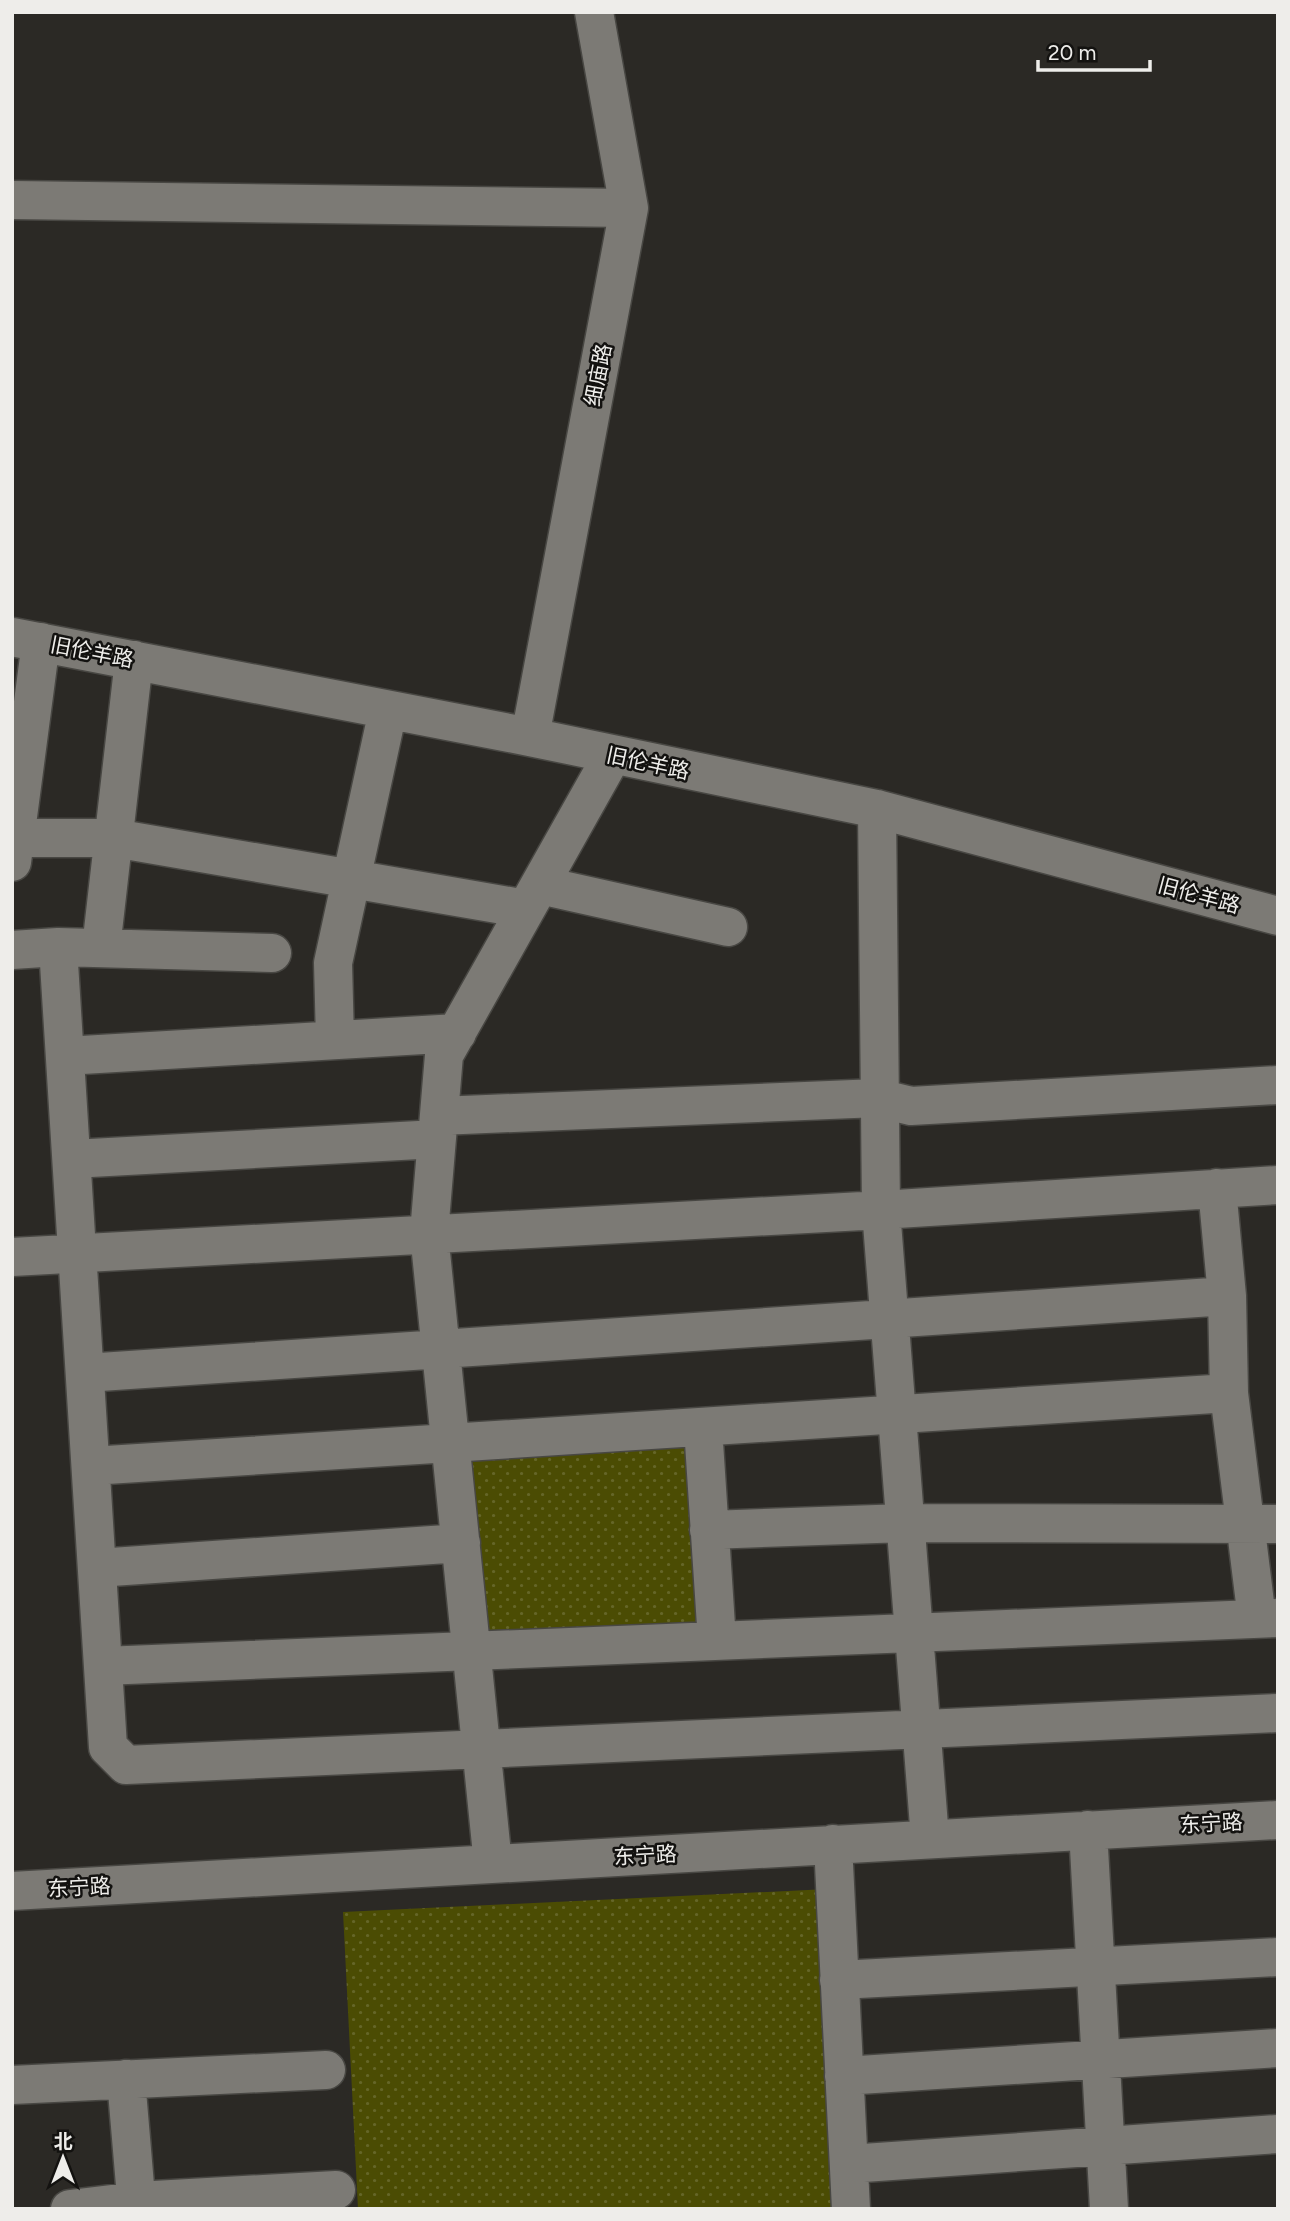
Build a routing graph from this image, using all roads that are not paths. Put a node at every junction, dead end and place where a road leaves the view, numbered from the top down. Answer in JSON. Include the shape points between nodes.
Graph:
{"nodes":[{"id":1,"x":594,"y":12,"type":"edge"},
{"id":2,"x":12,"y":200,"type":"edge"},
{"id":3,"x":629,"y":208,"type":"junction"},
{"id":4,"x":27,"y":639,"type":"edge"},
{"id":5,"x":134,"y":660,"type":"junction"},
{"id":6,"x":388,"y":710,"type":"junction"},
{"id":7,"x":530,"y":737,"type":"junction"},
{"id":8,"x":612,"y":756,"type":"junction"},
{"id":9,"x":877,"y":809,"type":"junction"},
{"id":10,"x":114,"y":838,"type":"junction"},
{"id":11,"x":14,"y":850,"type":"edge"},
{"id":12,"x":351,"y":879,"type":"junction"},
{"id":13,"x":533,"y":897,"type":"junction"},
{"id":14,"x":1278,"y":916,"type":"edge"},
{"id":15,"x":728,"y":927,"type":"dead end"},
{"id":16,"x":58,"y":947,"type":"junction"},
{"id":17,"x":101,"y":948,"type":"junction"},
{"id":18,"x":12,"y":950,"type":"edge"},
{"id":19,"x":272,"y":953,"type":"dead end"},
{"id":20,"x":457,"y":1032,"type":"junction"},
{"id":21,"x":335,"y":1040,"type":"junction"},
{"id":22,"x":65,"y":1056,"type":"junction"},
{"id":23,"x":1278,"y":1085,"type":"edge"},
{"id":24,"x":878,"y":1098,"type":"junction"},
{"id":25,"x":438,"y":1128,"type":"junction"},
{"id":26,"x":72,"y":1159,"type":"junction"},
{"id":27,"x":1278,"y":1185,"type":"edge"},
{"id":28,"x":1217,"y":1188,"type":"junction"},
{"id":29,"x":881,"y":1210,"type":"junction"},
{"id":30,"x":429,"y":1233,"type":"junction"},
{"id":31,"x":77,"y":1254,"type":"junction"},
{"id":32,"x":12,"y":1257,"type":"edge"},
{"id":33,"x":1227,"y":1296,"type":"junction"},
{"id":34,"x":890,"y":1319,"type":"junction"},
{"id":35,"x":441,"y":1349,"type":"junction"},
{"id":36,"x":85,"y":1374,"type":"junction"},
{"id":37,"x":1229,"y":1393,"type":"junction"},
{"id":38,"x":897,"y":1415,"type":"junction"},
{"id":39,"x":703,"y":1427,"type":"junction"},
{"id":40,"x":451,"y":1443,"type":"junction"},
{"id":41,"x":91,"y":1466,"type":"junction"},
{"id":42,"x":905,"y":1523,"type":"junction"},
{"id":43,"x":1261,"y":1525,"type":"edge"},
{"id":44,"x":709,"y":1530,"type":"junction"},
{"id":45,"x":461,"y":1543,"type":"junction"},
{"id":46,"x":97,"y":1568,"type":"junction"},
{"id":47,"x":1267,"y":1619,"type":"edge"},
{"id":48,"x":914,"y":1633,"type":"junction"},
{"id":49,"x":717,"y":1641,"type":"junction"},
{"id":50,"x":472,"y":1651,"type":"junction"},
{"id":51,"x":103,"y":1666,"type":"junction"},
{"id":52,"x":1278,"y":1713,"type":"edge"},
{"id":53,"x":922,"y":1729,"type":"junction"},
{"id":54,"x":482,"y":1748,"type":"junction"},
{"id":55,"x":1278,"y":1819,"type":"edge"},
{"id":56,"x":1088,"y":1830,"type":"junction"},
{"id":57,"x":930,"y":1839,"type":"junction"},
{"id":58,"x":833,"y":1844,"type":"junction"},
{"id":59,"x":493,"y":1864,"type":"junction"},
{"id":60,"x":12,"y":1891,"type":"edge"},
{"id":61,"x":1278,"y":1956,"type":"edge"},
{"id":62,"x":1096,"y":1967,"type":"junction"},
{"id":63,"x":839,"y":1980,"type":"junction"},
{"id":64,"x":1278,"y":2048,"type":"edge"},
{"id":65,"x":1101,"y":2059,"type":"junction"},
{"id":66,"x":326,"y":2070,"type":"dead end"},
{"id":67,"x":845,"y":2076,"type":"junction"},
{"id":68,"x":126,"y":2080,"type":"junction"},
{"id":69,"x":12,"y":2085,"type":"edge"},
{"id":70,"x":1278,"y":2134,"type":"edge"},
{"id":71,"x":1105,"y":2146,"type":"junction"},
{"id":72,"x":849,"y":2164,"type":"junction"},
{"id":73,"x":336,"y":2190,"type":"dead end"},
{"id":74,"x":137,"y":2205,"type":"edge"},
{"id":75,"x":70,"y":2209,"type":"edge"},
{"id":76,"x":851,"y":2209,"type":"edge"},
{"id":77,"x":1109,"y":2209,"type":"edge"}],
"edges":[{"from":1,"to":3,"type":"street","name":"细庙路"},
{"from":2,"to":3,"type":"street"},
{"from":3,"to":7,"type":"street","name":"细庙路"},
{"from":4,"to":5,"type":"street","name":"旧伦羊路"},
{"from":4,"to":11,"type":"street"},
{"from":5,"to":6,"type":"street","name":"旧伦羊路"},
{"from":5,"to":10,"type":"street"},
{"from":6,"to":7,"type":"street","name":"旧伦羊路"},
{"from":6,"to":12,"type":"street"},
{"from":7,"to":8,"type":"street","name":"旧伦羊路"},
{"from":8,"to":9,"type":"street","name":"旧伦羊路"},
{"from":8,"to":13,"type":"street"},
{"from":9,"to":14,"type":"street","name":"旧伦羊路"},
{"from":9,"to":24,"type":"street"},
{"from":10,"to":11,"type":"street"},
{"from":10,"to":12,"type":"street"},
{"from":10,"to":17,"type":"street"},
{"from":12,"to":13,"type":"street"},
{"from":12,"to":21,"type":"street","via":[[332,963]]},
{"from":13,"to":15,"type":"street"},
{"from":13,"to":20,"type":"street"},
{"from":16,"to":17,"type":"street"},
{"from":16,"to":18,"type":"street"},
{"from":16,"to":22,"type":"street"},
{"from":17,"to":19,"type":"street"},
{"from":20,"to":21,"type":"street"},
{"from":20,"to":25,"type":"street","via":[[444,1055]]},
{"from":21,"to":22,"type":"street"},
{"from":22,"to":26,"type":"street"},
{"from":23,"to":24,"type":"street","via":[[911,1106]]},
{"from":24,"to":25,"type":"street"},
{"from":24,"to":29,"type":"street"},
{"from":25,"to":26,"type":"street"},
{"from":25,"to":30,"type":"street"},
{"from":26,"to":31,"type":"street"},
{"from":27,"to":28,"type":"street"},
{"from":28,"to":29,"type":"street"},
{"from":28,"to":33,"type":"street"},
{"from":29,"to":30,"type":"street"},
{"from":29,"to":34,"type":"street"},
{"from":30,"to":31,"type":"street"},
{"from":30,"to":35,"type":"street"},
{"from":31,"to":32,"type":"street"},
{"from":31,"to":36,"type":"street"},
{"from":33,"to":34,"type":"street"},
{"from":33,"to":37,"type":"street"},
{"from":34,"to":35,"type":"street"},
{"from":34,"to":38,"type":"street"},
{"from":35,"to":36,"type":"street"},
{"from":35,"to":40,"type":"street"},
{"from":36,"to":41,"type":"street"},
{"from":37,"to":38,"type":"street"},
{"from":37,"to":43,"type":"street"},
{"from":38,"to":39,"type":"street"},
{"from":38,"to":42,"type":"street"},
{"from":39,"to":40,"type":"street"},
{"from":39,"to":44,"type":"street"},
{"from":40,"to":41,"type":"street"},
{"from":40,"to":45,"type":"street"},
{"from":41,"to":46,"type":"street"},
{"from":42,"to":43,"type":"street"},
{"from":42,"to":44,"type":"street"},
{"from":42,"to":48,"type":"street"},
{"from":43,"to":47,"type":"street"},
{"from":44,"to":49,"type":"street"},
{"from":45,"to":46,"type":"street"},
{"from":45,"to":50,"type":"street"},
{"from":46,"to":51,"type":"street"},
{"from":47,"to":48,"type":"street"},
{"from":48,"to":49,"type":"street"},
{"from":48,"to":53,"type":"street"},
{"from":49,"to":50,"type":"street"},
{"from":50,"to":51,"type":"street"},
{"from":50,"to":54,"type":"street"},
{"from":51,"to":54,"type":"street","via":[[108,1747],[126,1765]]},
{"from":52,"to":53,"type":"street"},
{"from":53,"to":54,"type":"street"},
{"from":53,"to":57,"type":"street"},
{"from":54,"to":59,"type":"street"},
{"from":55,"to":56,"type":"street","name":"东宁路"},
{"from":56,"to":57,"type":"street","name":"东宁路"},
{"from":56,"to":62,"type":"street"},
{"from":57,"to":58,"type":"street","name":"东宁路"},
{"from":58,"to":59,"type":"street","name":"东宁路"},
{"from":58,"to":63,"type":"street"},
{"from":59,"to":60,"type":"street","name":"东宁路"},
{"from":61,"to":62,"type":"street"},
{"from":62,"to":63,"type":"street"},
{"from":62,"to":65,"type":"street"},
{"from":63,"to":67,"type":"street"},
{"from":64,"to":65,"type":"street"},
{"from":65,"to":67,"type":"street"},
{"from":65,"to":71,"type":"street"},
{"from":66,"to":68,"type":"street"},
{"from":67,"to":72,"type":"street"},
{"from":68,"to":69,"type":"street"},
{"from":68,"to":74,"type":"street"},
{"from":70,"to":71,"type":"street"},
{"from":71,"to":72,"type":"street"},
{"from":71,"to":77,"type":"street"},
{"from":72,"to":76,"type":"street"},
{"from":73,"to":74,"type":"street"},
{"from":74,"to":75,"type":"street"}]}
